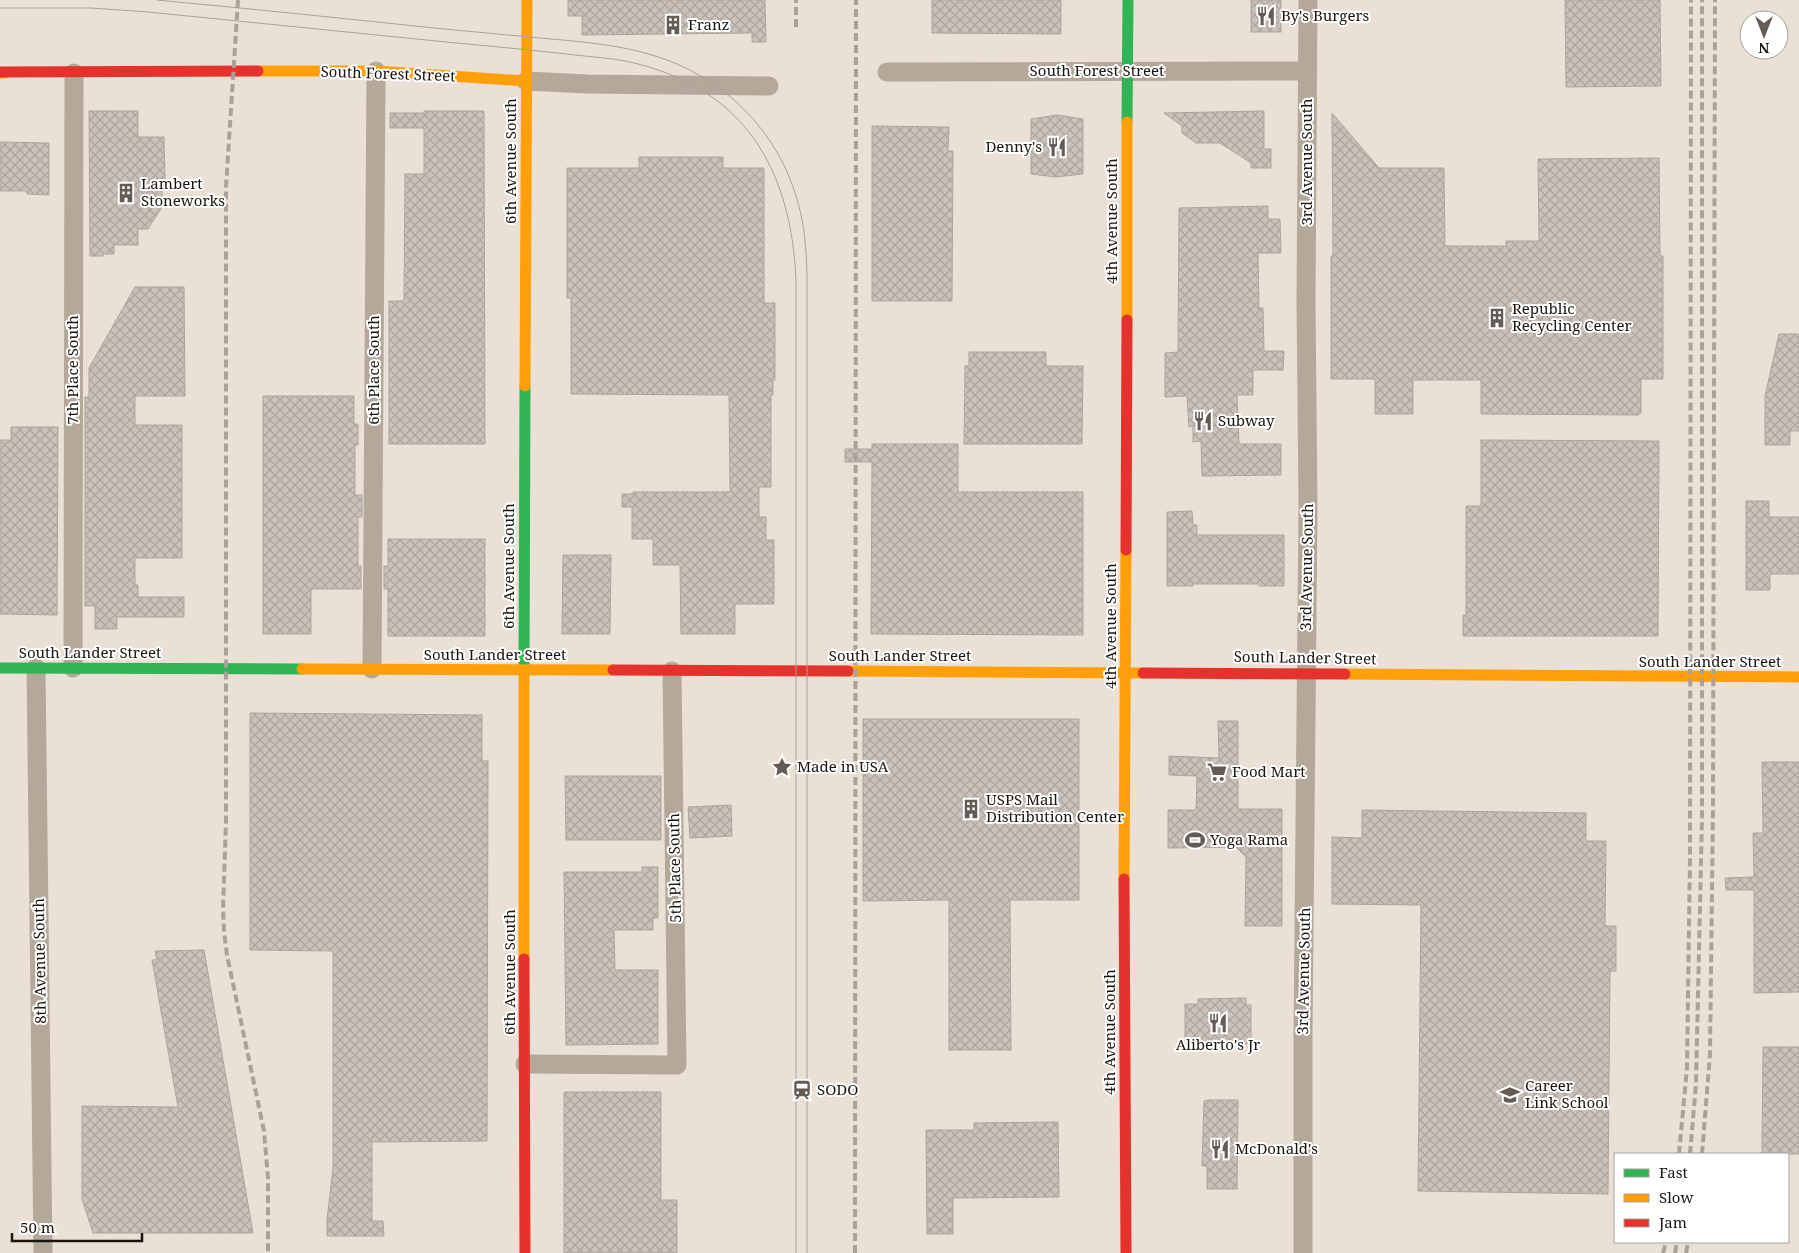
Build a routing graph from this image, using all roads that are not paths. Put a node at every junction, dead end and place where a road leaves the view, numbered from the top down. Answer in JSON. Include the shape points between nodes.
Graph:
{"nodes":[{"id":1,"x":527,"y":0,"type":"edge"},
{"id":2,"x":1128,"y":0,"type":"edge"},
{"id":3,"x":1308,"y":0,"type":"edge"},
{"id":4,"x":376,"y":71,"type":"junction"},
{"id":5,"x":1128,"y":71,"type":"junction"},
{"id":6,"x":887,"y":72,"type":"dead end"},
{"id":7,"x":1307,"y":72,"type":"junction"},
{"id":8,"x":1,"y":73,"type":"edge"},
{"id":9,"x":74,"y":73,"type":"junction"},
{"id":10,"x":526,"y":81,"type":"junction"},
{"id":11,"x":769,"y":86,"type":"dead end"},
{"id":12,"x":0,"y":668,"type":"edge"},
{"id":13,"x":36,"y":668,"type":"junction"},
{"id":14,"x":72,"y":668,"type":"junction"},
{"id":15,"x":372,"y":670,"type":"junction"},
{"id":16,"x":524,"y":670,"type":"junction"},
{"id":17,"x":672,"y":671,"type":"junction"},
{"id":18,"x":1126,"y":672,"type":"junction"},
{"id":19,"x":1306,"y":673,"type":"junction"},
{"id":20,"x":1799,"y":677,"type":"edge"},
{"id":21,"x":525,"y":1064,"type":"junction"},
{"id":22,"x":43,"y":1253,"type":"edge"},
{"id":23,"x":525,"y":1253,"type":"edge"},
{"id":24,"x":1126,"y":1253,"type":"edge"},
{"id":25,"x":1303,"y":1253,"type":"edge"}],
"edges":[{"from":1,"to":10,"type":"main road","name":"6th Avenue South"},
{"from":2,"to":5,"type":"main road","name":"4th Avenue South"},
{"from":3,"to":7,"type":"street","name":"3rd Avenue South"},
{"from":4,"to":9,"type":"main road","name":"South Forest Street"},
{"from":4,"to":10,"type":"main road","name":"South Forest Street"},
{"from":4,"to":15,"type":"street","name":"6th Place South"},
{"from":5,"to":6,"type":"street","name":"South Forest Street"},
{"from":5,"to":7,"type":"street","name":"South Forest Street"},
{"from":5,"to":18,"type":"main road","name":"4th Avenue South"},
{"from":7,"to":19,"type":"street","name":"3rd Avenue South"},
{"from":8,"to":9,"type":"main road","name":"South Forest Street"},
{"from":9,"to":14,"type":"street","name":"7th Place South"},
{"from":10,"to":11,"type":"street","name":"South Forest Street"},
{"from":10,"to":16,"type":"main road","name":"6th Avenue South"},
{"from":12,"to":13,"type":"main road","name":"South Lander Street"},
{"from":13,"to":14,"type":"main road","name":"South Lander Street"},
{"from":13,"to":22,"type":"street","name":"8th Avenue South"},
{"from":14,"to":15,"type":"main road","name":"South Lander Street"},
{"from":15,"to":16,"type":"main road","name":"South Lander Street"},
{"from":16,"to":17,"type":"main road","name":"South Lander Street"},
{"from":16,"to":21,"type":"main road","name":"6th Avenue South"},
{"from":17,"to":18,"type":"main road","name":"South Lander Street"},
{"from":17,"to":21,"type":"street","name":"5th Place South","via":[[677,1065]]},
{"from":18,"to":19,"type":"main road","name":"South Lander Street"},
{"from":18,"to":24,"type":"main road","name":"4th Avenue South"},
{"from":19,"to":20,"type":"main road","name":"South Lander Street"},
{"from":19,"to":25,"type":"street","name":"3rd Avenue South"},
{"from":21,"to":23,"type":"main road","name":"6th Avenue South"}]}
